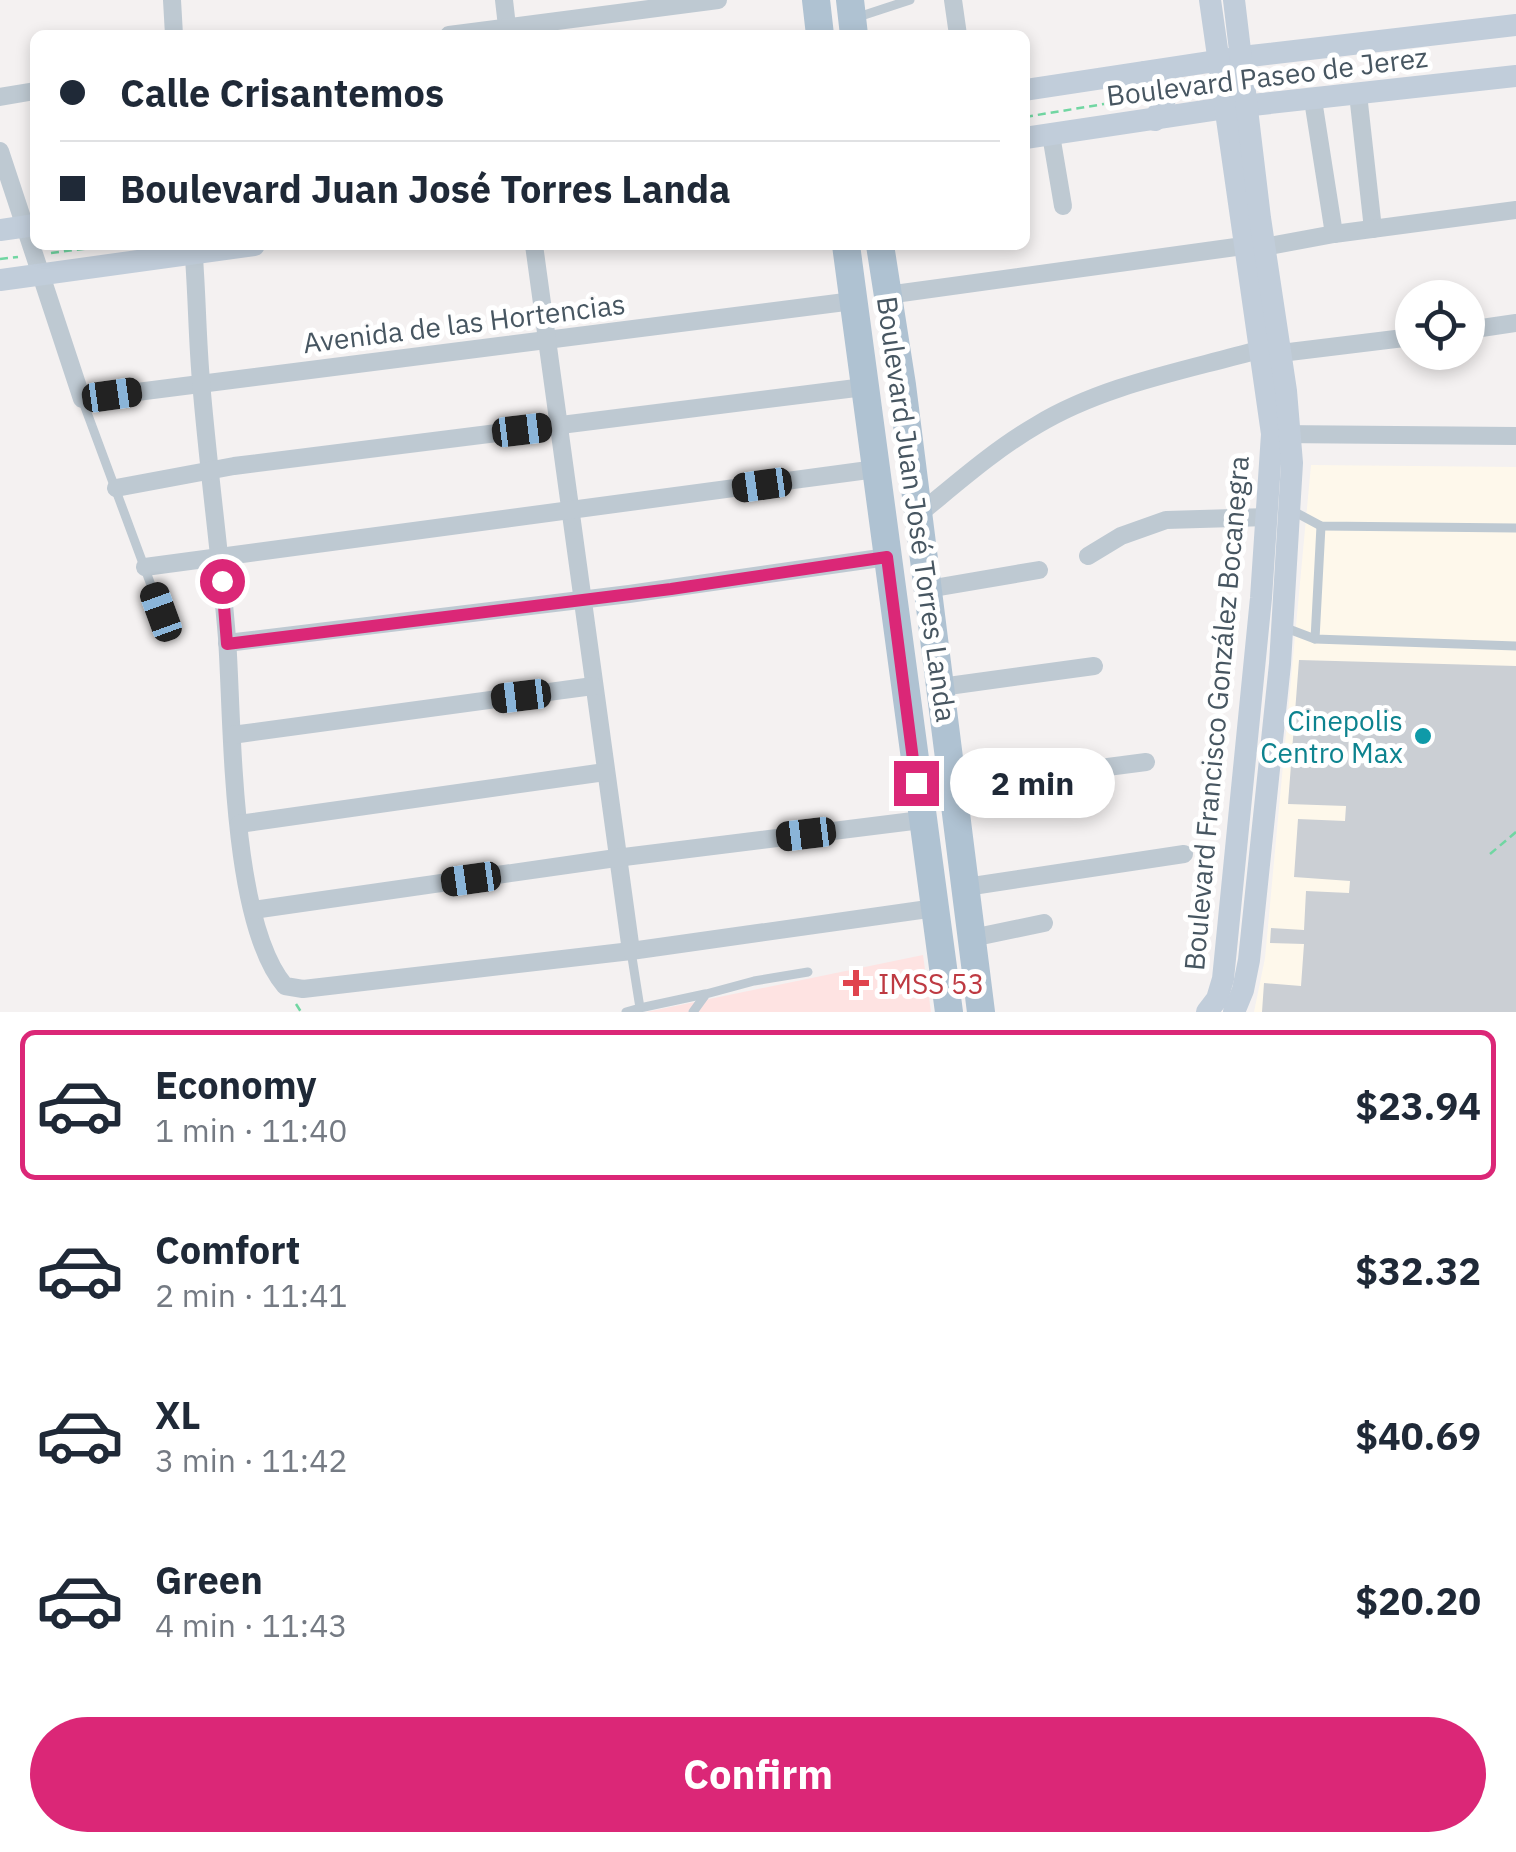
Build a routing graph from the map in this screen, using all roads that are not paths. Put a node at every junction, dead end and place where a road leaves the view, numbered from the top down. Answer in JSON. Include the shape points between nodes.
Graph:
{"nodes":[{"id":1,"x":172,"y":0,"type":"edge"},
{"id":2,"x":504,"y":0,"type":"edge"},
{"id":3,"x":718,"y":0,"type":"edge"},
{"id":4,"x":816,"y":0,"type":"edge"},
{"id":5,"x":910,"y":0,"type":"edge"},
{"id":6,"x":953,"y":0,"type":"edge"},
{"id":7,"x":1210,"y":0,"type":"edge"},
{"id":8,"x":1234,"y":0,"type":"edge"},
{"id":9,"x":852,"y":18,"type":"edge"},
{"id":10,"x":1516,"y":25,"type":"edge"},
{"id":11,"x":174,"y":30,"type":"edge"},
{"id":12,"x":508,"y":30,"type":"edge"},
{"id":13,"x":515,"y":30,"type":"edge"},
{"id":14,"x":819,"y":30,"type":"edge"},
{"id":15,"x":957,"y":30,"type":"edge"},
{"id":16,"x":1230,"y":59,"type":"junction"},
{"id":17,"x":1145,"y":72,"type":"junction"},
{"id":18,"x":1516,"y":76,"type":"edge"},
{"id":19,"x":1030,"y":89,"type":"edge"},
{"id":20,"x":30,"y":93,"type":"edge"},
{"id":21,"x":1358,"y":94,"type":"junction"},
{"id":22,"x":0,"y":96,"type":"edge"},
{"id":23,"x":1313,"y":100,"type":"junction"},
{"id":24,"x":1237,"y":107,"type":"junction"},
{"id":25,"x":1154,"y":120,"type":"junction"},
{"id":26,"x":1051,"y":135,"type":"junction"},
{"id":27,"x":1030,"y":137,"type":"edge"},
{"id":28,"x":0,"y":152,"type":"edge"},
{"id":29,"x":1063,"y":206,"type":"dead end"},
{"id":30,"x":1516,"y":210,"type":"edge"},
{"id":31,"x":30,"y":226,"type":"edge"},
{"id":32,"x":1373,"y":229,"type":"junction"},
{"id":33,"x":0,"y":230,"type":"edge"},
{"id":34,"x":1334,"y":234,"type":"junction"},
{"id":35,"x":1254,"y":246,"type":"junction"},
{"id":36,"x":34,"y":250,"type":"edge"},
{"id":37,"x":183,"y":250,"type":"edge"},
{"id":38,"x":193,"y":250,"type":"edge"},
{"id":39,"x":535,"y":250,"type":"edge"},
{"id":40,"x":847,"y":250,"type":"edge"},
{"id":41,"x":881,"y":250,"type":"edge"},
{"id":42,"x":36,"y":264,"type":"junction"},
{"id":43,"x":0,"y":280,"type":"edge"},
{"id":44,"x":887,"y":295,"type":"junction"},
{"id":45,"x":853,"y":301,"type":"junction"},
{"id":46,"x":1516,"y":324,"type":"edge"},
{"id":47,"x":1485,"y":328,"type":"edge"},
{"id":48,"x":1395,"y":338,"type":"edge"},
{"id":49,"x":547,"y":341,"type":"junction"},
{"id":50,"x":1270,"y":352,"type":"junction"},
{"id":51,"x":201,"y":383,"type":"junction"},
{"id":52,"x":864,"y":387,"type":"junction"},
{"id":53,"x":82,"y":399,"type":"junction"},
{"id":54,"x":558,"y":426,"type":"junction"},
{"id":55,"x":1281,"y":434,"type":"junction"},
{"id":56,"x":1516,"y":436,"type":"edge"},
{"id":57,"x":876,"y":469,"type":"junction"},
{"id":58,"x":210,"y":470,"type":"junction"},
{"id":59,"x":116,"y":488,"type":"junction"},
{"id":60,"x":1291,"y":510,"type":"junction"},
{"id":61,"x":572,"y":511,"type":"junction"},
{"id":62,"x":918,"y":514,"type":"junction"},
{"id":63,"x":1268,"y":517,"type":"junction"},
{"id":64,"x":1321,"y":526,"type":"junction"},
{"id":65,"x":1516,"y":528,"type":"edge"},
{"id":66,"x":1088,"y":556,"type":"dead end"},
{"id":67,"x":887,"y":557,"type":"junction"},
{"id":68,"x":220,"y":558,"type":"junction"},
{"id":69,"x":144,"y":568,"type":"junction"},
{"id":70,"x":1039,"y":570,"type":"dead end"},
{"id":71,"x":928,"y":588,"type":"junction"},
{"id":72,"x":584,"y":598,"type":"junction"},
{"id":73,"x":1261,"y":598,"type":"junction"},
{"id":74,"x":161,"y":612,"type":"dead end"},
{"id":75,"x":1283,"y":627,"type":"junction"},
{"id":76,"x":1314,"y":639,"type":"junction"},
{"id":77,"x":227,"y":644,"type":"junction"},
{"id":78,"x":1516,"y":646,"type":"edge"},
{"id":79,"x":1094,"y":666,"type":"dead end"},
{"id":80,"x":594,"y":686,"type":"junction"},
{"id":81,"x":941,"y":687,"type":"junction"},
{"id":82,"x":232,"y":734,"type":"junction"},
{"id":83,"x":1146,"y":762,"type":"dead end"},
{"id":84,"x":605,"y":772,"type":"junction"},
{"id":85,"x":954,"y":787,"type":"junction"},
{"id":86,"x":921,"y":820,"type":"junction"},
{"id":87,"x":239,"y":824,"type":"junction"},
{"id":88,"x":1184,"y":854,"type":"dead end"},
{"id":89,"x":616,"y":858,"type":"junction"},
{"id":90,"x":966,"y":887,"type":"junction"},
{"id":91,"x":935,"y":908,"type":"junction"},
{"id":92,"x":253,"y":910,"type":"junction"},
{"id":93,"x":1044,"y":923,"type":"dead end"},
{"id":94,"x":972,"y":938,"type":"junction"},
{"id":95,"x":631,"y":951,"type":"junction"},
{"id":96,"x":808,"y":972,"type":"dead end"},
{"id":97,"x":706,"y":994,"type":"junction"},
{"id":98,"x":640,"y":1008,"type":"junction"},
{"id":99,"x":626,"y":1012,"type":"edge"},
{"id":100,"x":693,"y":1012,"type":"edge"},
{"id":101,"x":949,"y":1012,"type":"edge"},
{"id":102,"x":982,"y":1012,"type":"edge"},
{"id":103,"x":1207,"y":1012,"type":"edge"},
{"id":104,"x":1234,"y":1012,"type":"edge"}],
"edges":[{"from":1,"to":11,"type":"street"},
{"from":2,"to":12,"type":"street"},
{"from":3,"to":13,"type":"street"},
{"from":4,"to":14,"type":"main road"},
{"from":5,"to":9,"type":"lane"},
{"from":6,"to":15,"type":"street"},
{"from":7,"to":16,"type":"main road","name":"Boulevard Francisco González Bocanegra"},
{"from":8,"to":16,"type":"main road","name":"Boulevard Francisco González Bocanegra"},
{"from":10,"to":16,"type":"main road","name":"Boulevard Paseo de Jerez"},
{"from":16,"to":17,"type":"main road","name":"Boulevard Paseo de Jerez"},
{"from":16,"to":24,"type":"main road","name":"Boulevard Francisco González Bocanegra"},
{"from":17,"to":19,"type":"main road","name":"Boulevard Paseo de Jerez"},
{"from":17,"to":25,"type":"main road","via":[[1166,95]]},
{"from":18,"to":21,"type":"main road","name":"Boulevard Paseo de Jerez"},
{"from":20,"to":22,"type":"street"},
{"from":21,"to":23,"type":"main road","name":"Boulevard Paseo de Jerez"},
{"from":21,"to":32,"type":"street"},
{"from":23,"to":24,"type":"main road","name":"Boulevard Paseo de Jerez"},
{"from":23,"to":34,"type":"street"},
{"from":24,"to":25,"type":"main road","name":"Boulevard Paseo de Jerez"},
{"from":24,"to":35,"type":"main road","name":"Boulevard Francisco González Bocanegra"},
{"from":25,"to":26,"type":"main road","name":"Boulevard Paseo de Jerez"},
{"from":26,"to":27,"type":"main road","name":"Boulevard Paseo de Jerez"},
{"from":26,"to":29,"type":"street"},
{"from":28,"to":31,"type":"street"},
{"from":30,"to":32,"type":"street"},
{"from":31,"to":33,"type":"main road"},
{"from":32,"to":34,"type":"street"},
{"from":34,"to":35,"type":"street"},
{"from":35,"to":44,"type":"street"},
{"from":35,"to":50,"type":"main road","name":"Boulevard Francisco González Bocanegra"},
{"from":36,"to":42,"type":"street"},
{"from":37,"to":42,"type":"main road"},
{"from":38,"to":51,"type":"street"},
{"from":39,"to":49,"type":"street"},
{"from":40,"to":45,"type":"main road","name":"Boulevard Juan José Torres Landa"},
{"from":41,"to":44,"type":"main road","name":"Boulevard Juan José Torres Landa"},
{"from":42,"to":43,"type":"main road"},
{"from":42,"to":53,"type":"street"},
{"from":44,"to":62,"type":"main road","name":"Boulevard Juan José Torres Landa"},
{"from":45,"to":49,"type":"street","name":"Avenida de las Hortencias"},
{"from":45,"to":52,"type":"main road","name":"Boulevard Juan José Torres Landa"},
{"from":46,"to":47,"type":"street"},
{"from":48,"to":50,"type":"street"},
{"from":49,"to":51,"type":"street","name":"Avenida de las Hortencias"},
{"from":49,"to":54,"type":"street"},
{"from":50,"to":55,"type":"main road","name":"Boulevard Francisco González Bocanegra"},
{"from":50,"to":62,"type":"street","via":[[1121,389],[1062,411]]},
{"from":51,"to":53,"type":"street","name":"Avenida de las Hortencias"},
{"from":51,"to":58,"type":"street"},
{"from":52,"to":54,"type":"street"},
{"from":52,"to":57,"type":"main road","name":"Boulevard Juan José Torres Landa"},
{"from":53,"to":59,"type":"lane"},
{"from":54,"to":58,"type":"street"},
{"from":54,"to":61,"type":"street"},
{"from":55,"to":56,"type":"street"},
{"from":55,"to":60,"type":"main road","name":"Boulevard Francisco González Bocanegra"},
{"from":55,"to":63,"type":"main road","name":"Boulevard Francisco González Bocanegra"},
{"from":57,"to":61,"type":"street"},
{"from":57,"to":67,"type":"main road","name":"Boulevard Juan José Torres Landa"},
{"from":58,"to":59,"type":"street"},
{"from":58,"to":68,"type":"street"},
{"from":59,"to":69,"type":"lane"},
{"from":60,"to":64,"type":"lane"},
{"from":60,"to":75,"type":"main road","name":"Boulevard Francisco González Bocanegra"},
{"from":61,"to":68,"type":"street"},
{"from":61,"to":72,"type":"street"},
{"from":62,"to":71,"type":"main road","name":"Boulevard Juan José Torres Landa"},
{"from":63,"to":66,"type":"street","via":[[1166,520]]},
{"from":63,"to":73,"type":"main road","name":"Boulevard Francisco González Bocanegra"},
{"from":64,"to":65,"type":"lane"},
{"from":64,"to":76,"type":"lane"},
{"from":67,"to":72,"type":"street"},
{"from":67,"to":86,"type":"main road","name":"Boulevard Juan José Torres Landa"},
{"from":68,"to":69,"type":"street"},
{"from":68,"to":77,"type":"street"},
{"from":69,"to":74,"type":"lane"},
{"from":70,"to":71,"type":"street"},
{"from":71,"to":81,"type":"main road","name":"Boulevard Juan José Torres Landa"},
{"from":72,"to":77,"type":"street"},
{"from":72,"to":80,"type":"street"},
{"from":73,"to":75,"type":"main road","via":[[1267,620]]},
{"from":73,"to":103,"type":"main road","name":"Boulevard Francisco González Bocanegra","via":[[1223,979]]},
{"from":75,"to":76,"type":"lane"},
{"from":75,"to":104,"type":"main road","name":"Boulevard Francisco González Bocanegra","via":[[1249,960]]},
{"from":76,"to":78,"type":"lane"},
{"from":77,"to":82,"type":"street"},
{"from":79,"to":81,"type":"street"},
{"from":80,"to":82,"type":"street"},
{"from":80,"to":84,"type":"street"},
{"from":81,"to":85,"type":"main road","name":"Boulevard Juan José Torres Landa"},
{"from":82,"to":87,"type":"street"},
{"from":83,"to":85,"type":"street"},
{"from":84,"to":87,"type":"street"},
{"from":84,"to":89,"type":"street"},
{"from":85,"to":90,"type":"main road","name":"Boulevard Juan José Torres Landa"},
{"from":86,"to":89,"type":"street"},
{"from":86,"to":91,"type":"main road","name":"Boulevard Juan José Torres Landa"},
{"from":87,"to":92,"type":"street"},
{"from":88,"to":90,"type":"street"},
{"from":89,"to":92,"type":"street"},
{"from":89,"to":95,"type":"street"},
{"from":90,"to":94,"type":"main road","name":"Boulevard Juan José Torres Landa"},
{"from":91,"to":95,"type":"street"},
{"from":91,"to":101,"type":"main road","name":"Boulevard Juan José Torres Landa"},
{"from":92,"to":95,"type":"street","via":[[272,966],[285,986],[304,989]]},
{"from":93,"to":94,"type":"street"},
{"from":94,"to":102,"type":"main road","name":"Boulevard Juan José Torres Landa"},
{"from":95,"to":98,"type":"lane"},
{"from":96,"to":97,"type":"lane"},
{"from":97,"to":98,"type":"lane"},
{"from":97,"to":100,"type":"lane"},
{"from":98,"to":99,"type":"lane"}]}
